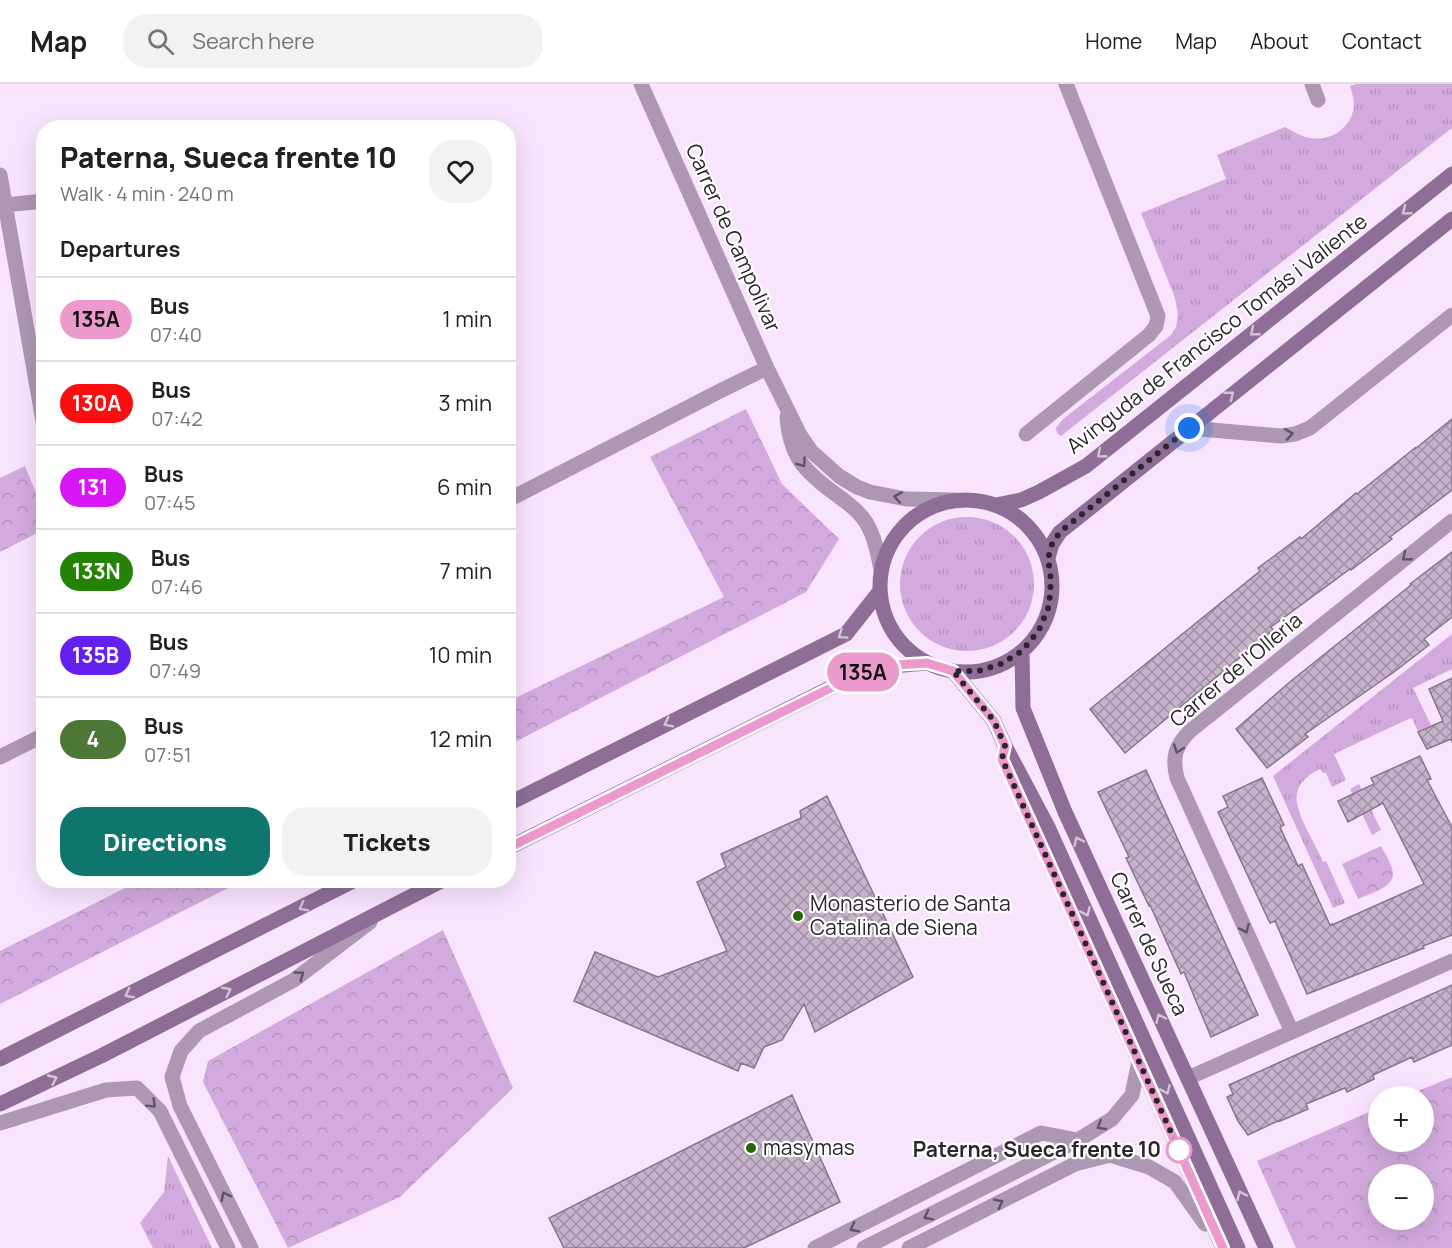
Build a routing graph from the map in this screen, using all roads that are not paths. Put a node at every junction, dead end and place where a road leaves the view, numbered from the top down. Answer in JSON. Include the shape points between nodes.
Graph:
{"nodes":[{"id":1,"x":641,"y":84,"type":"edge"},
{"id":2,"x":1066,"y":84,"type":"edge"},
{"id":3,"x":1312,"y":84,"type":"edge"},
{"id":4,"x":1318,"y":100,"type":"dead end"},
{"id":5,"x":1452,"y":174,"type":"edge"},
{"id":6,"x":0,"y":175,"type":"edge"},
{"id":7,"x":36,"y":202,"type":"edge"},
{"id":8,"x":5,"y":205,"type":"junction"},
{"id":9,"x":1452,"y":219,"type":"edge"},
{"id":10,"x":1452,"y":315,"type":"edge"},
{"id":11,"x":767,"y":368,"type":"junction"},
{"id":12,"x":36,"y":381,"type":"edge"},
{"id":13,"x":787,"y":408,"type":"junction"},
{"id":14,"x":1189,"y":428,"type":"junction"},
{"id":15,"x":1026,"y":434,"type":"dead end"},
{"id":16,"x":516,"y":496,"type":"edge"},
{"id":17,"x":956,"y":500,"type":"junction"},
{"id":18,"x":996,"y":505,"type":"junction"},
{"id":19,"x":1452,"y":521,"type":"edge"},
{"id":20,"x":1048,"y":558,"type":"junction"},
{"id":21,"x":881,"y":569,"type":"junction"},
{"id":22,"x":880,"y":591,"type":"junction"},
{"id":23,"x":1022,"y":651,"type":"junction"},
{"id":24,"x":927,"y":663,"type":"junction"},
{"id":25,"x":953,"y":671,"type":"junction"},
{"id":26,"x":36,"y":739,"type":"edge"},
{"id":27,"x":1005,"y":746,"type":"junction"},
{"id":28,"x":0,"y":757,"type":"edge"},
{"id":29,"x":516,"y":800,"type":"edge"},
{"id":30,"x":516,"y":844,"type":"edge"},
{"id":31,"x":340,"y":888,"type":"edge"},
{"id":32,"x":427,"y":888,"type":"edge"},
{"id":33,"x":392,"y":906,"type":"junction"},
{"id":34,"x":1452,"y":961,"type":"edge"},
{"id":35,"x":1292,"y":1032,"type":"junction"},
{"id":36,"x":0,"y":1059,"type":"edge"},
{"id":37,"x":1139,"y":1061,"type":"junction"},
{"id":38,"x":1188,"y":1078,"type":"junction"},
{"id":39,"x":0,"y":1104,"type":"edge"},
{"id":40,"x":0,"y":1124,"type":"edge"},
{"id":41,"x":1078,"y":1140,"type":"junction"},
{"id":42,"x":228,"y":1248,"type":"edge"},
{"id":43,"x":251,"y":1248,"type":"edge"},
{"id":44,"x":815,"y":1248,"type":"edge"},
{"id":45,"x":864,"y":1248,"type":"edge"},
{"id":46,"x":909,"y":1248,"type":"edge"},
{"id":47,"x":1223,"y":1248,"type":"edge"},
{"id":48,"x":1238,"y":1248,"type":"edge"},
{"id":49,"x":1266,"y":1248,"type":"edge"}],
"edges":[{"from":1,"to":11,"type":"street","name":"Carrer de Campolivar"},
{"from":2,"to":15,"type":"street","via":[[1158,316],[1149,335]]},
{"from":3,"to":4,"type":"street"},
{"from":5,"to":18,"type":"main road","name":"Avinguda de Francisco Tomás i Valiente","one_way":true,"via":[[1086,466],[1021,500]]},
{"from":6,"to":8,"type":"street"},
{"from":7,"to":8,"type":"street"},
{"from":8,"to":12,"type":"street"},
{"from":14,"to":9,"type":"main road","one_way":true},
{"from":14,"to":10,"type":"street","one_way":true,"via":[[1281,436],[1310,428]]},
{"from":11,"to":13,"type":"street","name":"Carrer de Campolivar"},
{"from":11,"to":16,"type":"street"},
{"from":17,"to":13,"type":"street","name":"Carrer de Campolivar","one_way":true,"via":[[906,499],[857,487],[811,451]]},
{"from":13,"to":21,"type":"street","name":"Carrer de Campolivar","one_way":true,"via":[[791,443],[800,462],[863,518]]},
{"from":14,"to":20,"type":"main road","via":[[1060,532]]},
{"from":17,"to":18,"type":"main road"},
{"from":17,"to":21,"type":"main road","via":[[930,507],[908,522],[891,543]]},
{"from":18,"to":20,"type":"main road","via":[[1017,516],[1034,533]]},
{"from":19,"to":35,"type":"street","name":"Carrer de l'Olleria","one_way":true,"via":[[1190,731],[1175,754],[1177,778]]},
{"from":20,"to":23,"type":"main road","via":[[1049,606],[1039,630]]},
{"from":21,"to":22,"type":"main road"},
{"from":22,"to":24,"type":"main road","via":[[887,620],[903,645]]},
{"from":22,"to":29,"type":"main road","one_way":true,"via":[[846,634]]},
{"from":23,"to":25,"type":"main road","via":[[1001,664],[978,671]]},
{"from":38,"to":23,"type":"main road","name":"Carrer de Sueca","one_way":true,"via":[[1065,812],[1023,708]]},
{"from":24,"to":25,"type":"main road"},
{"from":24,"to":30,"type":"main road","via":[[863,672]]},
{"from":25,"to":27,"type":"main road","name":"Carrer de Sueca","via":[[994,721]]},
{"from":26,"to":28,"type":"street"},
{"from":27,"to":37,"type":"street","name":"Carrer de Sueca","via":[[1002,759]]},
{"from":27,"to":48,"type":"main road","name":"Carrer de Sueca","one_way":true,"via":[[1048,827]]},
{"from":31,"to":36,"type":"main road","one_way":true},
{"from":32,"to":33,"type":"main road"},
{"from":39,"to":33,"type":"main road","one_way":true},
{"from":43,"to":33,"type":"street","one_way":true,"via":[[180,1106],[172,1077],[181,1051],[199,1030],[294,980]]},
{"from":34,"to":35,"type":"street"},
{"from":35,"to":38,"type":"street"},
{"from":37,"to":41,"type":"street","one_way":true,"via":[[1132,1095],[1112,1119]]},
{"from":37,"to":47,"type":"street","name":"Carrer de Sueca"},
{"from":49,"to":38,"type":"main road","name":"Carrer de Sueca","one_way":true},
{"from":40,"to":42,"type":"street","one_way":true,"via":[[106,1090],[136,1088],[160,1112]]},
{"from":41,"to":44,"type":"street","one_way":true,"via":[[1041,1133]]},
{"from":41,"to":45,"type":"street","one_way":true},
{"from":46,"to":47,"type":"street","name":"Carrer de Sueca","one_way":true,"via":[[1075,1164],[1110,1155],[1149,1167],[1175,1182]]}]}
